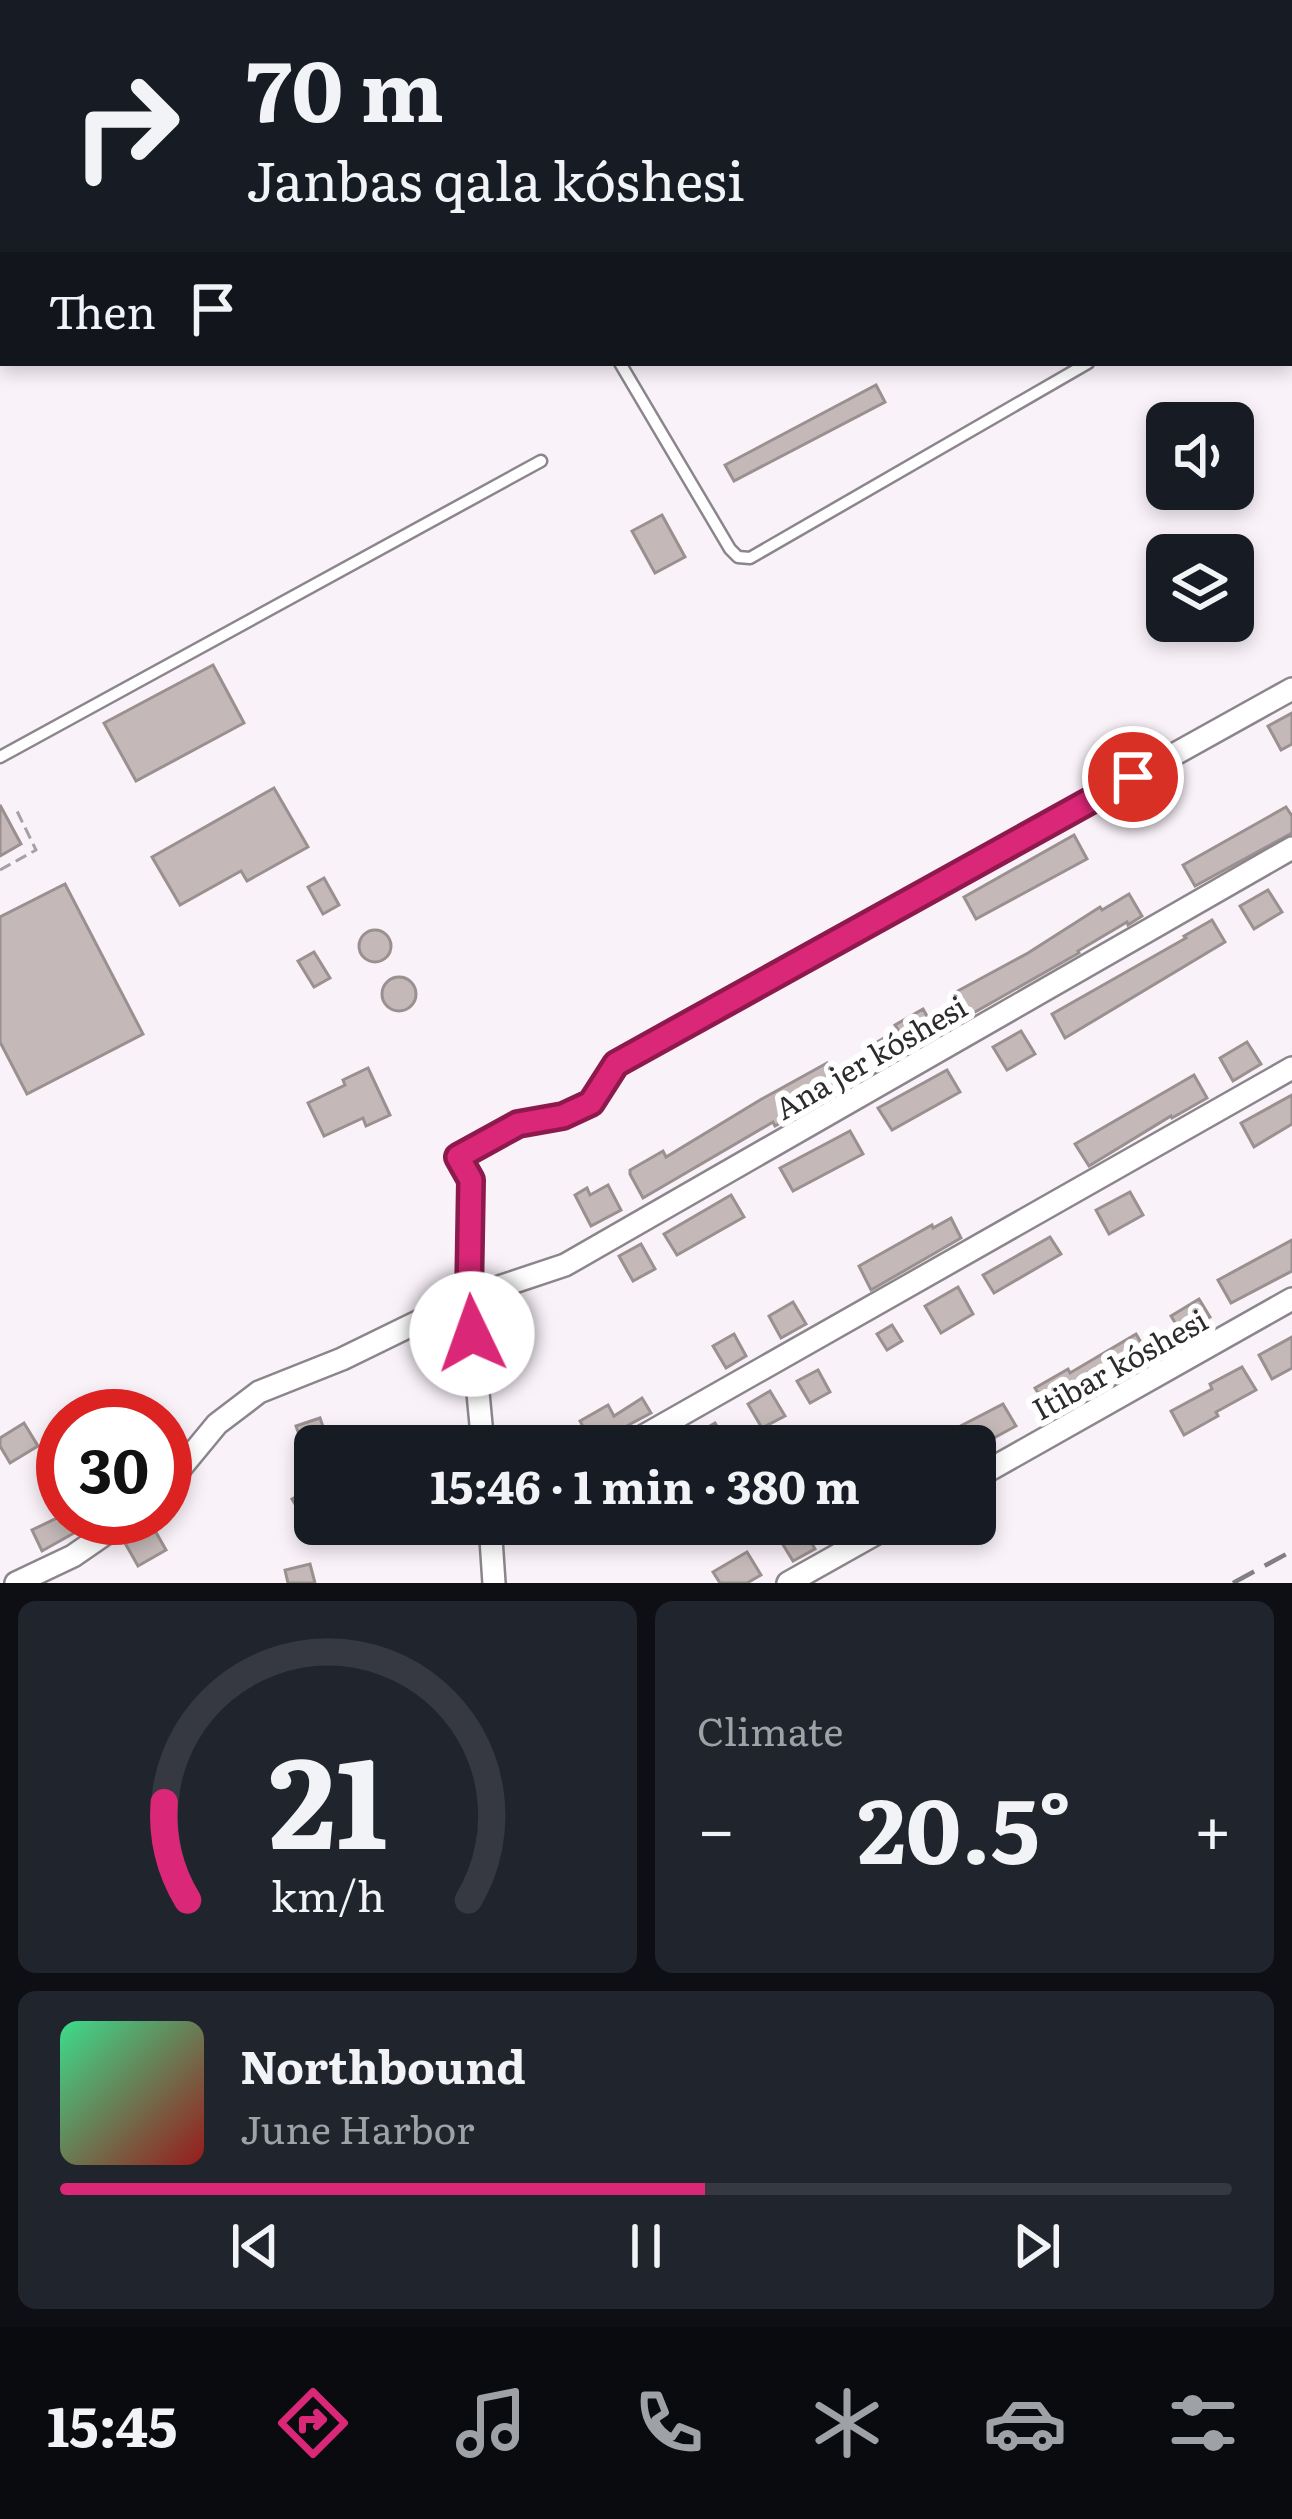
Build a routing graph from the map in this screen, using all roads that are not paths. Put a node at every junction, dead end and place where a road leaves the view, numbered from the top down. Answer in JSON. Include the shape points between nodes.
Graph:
{"nodes":[{"id":1,"x":622,"y":366,"type":"edge"},
{"id":2,"x":1083,"y":366,"type":"edge"},
{"id":3,"x":542,"y":461,"type":"dead end"},
{"id":4,"x":1292,"y":688,"type":"edge"},
{"id":5,"x":0,"y":757,"type":"edge"},
{"id":6,"x":1292,"y":848,"type":"edge"},
{"id":7,"x":1292,"y":1068,"type":"edge"},
{"id":8,"x":469,"y":1297,"type":"junction"},
{"id":9,"x":1292,"y":1299,"type":"edge"},
{"id":10,"x":481,"y":1425,"type":"edge"},
{"id":11,"x":663,"y":1425,"type":"edge"},
{"id":12,"x":192,"y":1454,"type":"edge"},
{"id":13,"x":996,"y":1466,"type":"edge"},
{"id":14,"x":90,"y":1545,"type":"edge"},
{"id":15,"x":491,"y":1545,"type":"edge"},
{"id":16,"x":856,"y":1545,"type":"edge"},
{"id":17,"x":16,"y":1583,"type":"edge"},
{"id":18,"x":494,"y":1583,"type":"edge"},
{"id":19,"x":788,"y":1583,"type":"edge"}],
"edges":[{"from":1,"to":2,"type":"lane","via":[[730,549],[750,558]]},
{"from":3,"to":5,"type":"lane"},
{"from":4,"to":8,"type":"street","via":[[616,1064],[591,1103],[518,1124],[458,1157],[471,1180]]},
{"from":6,"to":8,"type":"street","name":"Ana jer kóshesi","via":[[566,1265]]},
{"from":7,"to":11,"type":"street"},
{"from":8,"to":10,"type":"street"},
{"from":8,"to":12,"type":"street","name":"Ana jer kóshesi","via":[[259,1392]]},
{"from":9,"to":13,"type":"street","name":"Itibar kóshesi"},
{"from":14,"to":17,"type":"street"},
{"from":15,"to":18,"type":"street"},
{"from":16,"to":19,"type":"street"}]}
